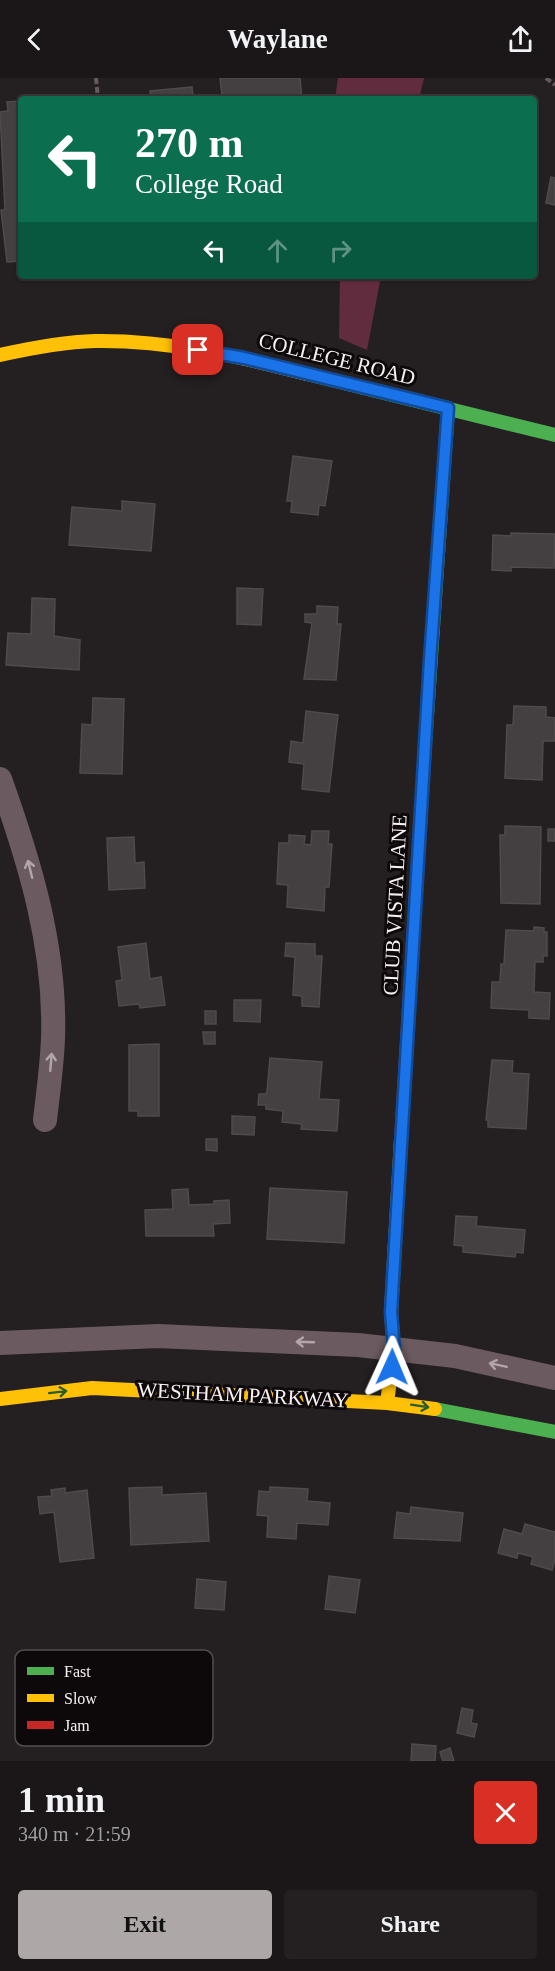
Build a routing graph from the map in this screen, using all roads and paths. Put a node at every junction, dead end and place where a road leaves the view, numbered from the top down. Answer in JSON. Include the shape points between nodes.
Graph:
{"nodes":[{"id":1,"x":96,"y":78,"type":"edge"},
{"id":2,"x":546,"y":78,"type":"edge"},
{"id":3,"x":555,"y":85,"type":"edge"},
{"id":4,"x":98,"y":96,"type":"edge"},
{"id":5,"x":0,"y":355,"type":"edge"},
{"id":6,"x":448,"y":408,"type":"junction"},
{"id":7,"x":555,"y":435,"type":"edge"},
{"id":8,"x":0,"y":779,"type":"edge"},
{"id":9,"x":45,"y":1120,"type":"dead end"},
{"id":10,"x":0,"y":1342,"type":"edge"},
{"id":11,"x":394,"y":1349,"type":"junction"},
{"id":12,"x":555,"y":1378,"type":"edge"},
{"id":13,"x":0,"y":1399,"type":"edge"},
{"id":14,"x":387,"y":1403,"type":"junction"},
{"id":15,"x":555,"y":1432,"type":"edge"}],
"edges":[{"from":1,"to":4,"type":"path"},
{"from":2,"to":3,"type":"path"},
{"from":5,"to":6,"type":"street","name":"COLLEGE ROAD","via":[[95,340],[185,347]]},
{"from":6,"to":7,"type":"street","name":"COLLEGE ROAD"},
{"from":6,"to":11,"type":"street","name":"CLUB VISTA LANE","via":[[391,1312]]},
{"from":9,"to":8,"type":"street","one_way":true,"via":[[53,1039],[47,945],[25,849]]},
{"from":11,"to":10,"type":"street","one_way":true,"via":[[158,1336]]},
{"from":12,"to":11,"type":"street","one_way":true,"via":[[455,1356]]},
{"from":11,"to":14,"type":"street","name":"CLUB VISTA LANE"},
{"from":13,"to":14,"type":"street","name":"WESTHAM PARKWAY","one_way":true,"via":[[92,1388]]},
{"from":14,"to":15,"type":"street","name":"WESTHAM PARKWAY","one_way":true}]}
